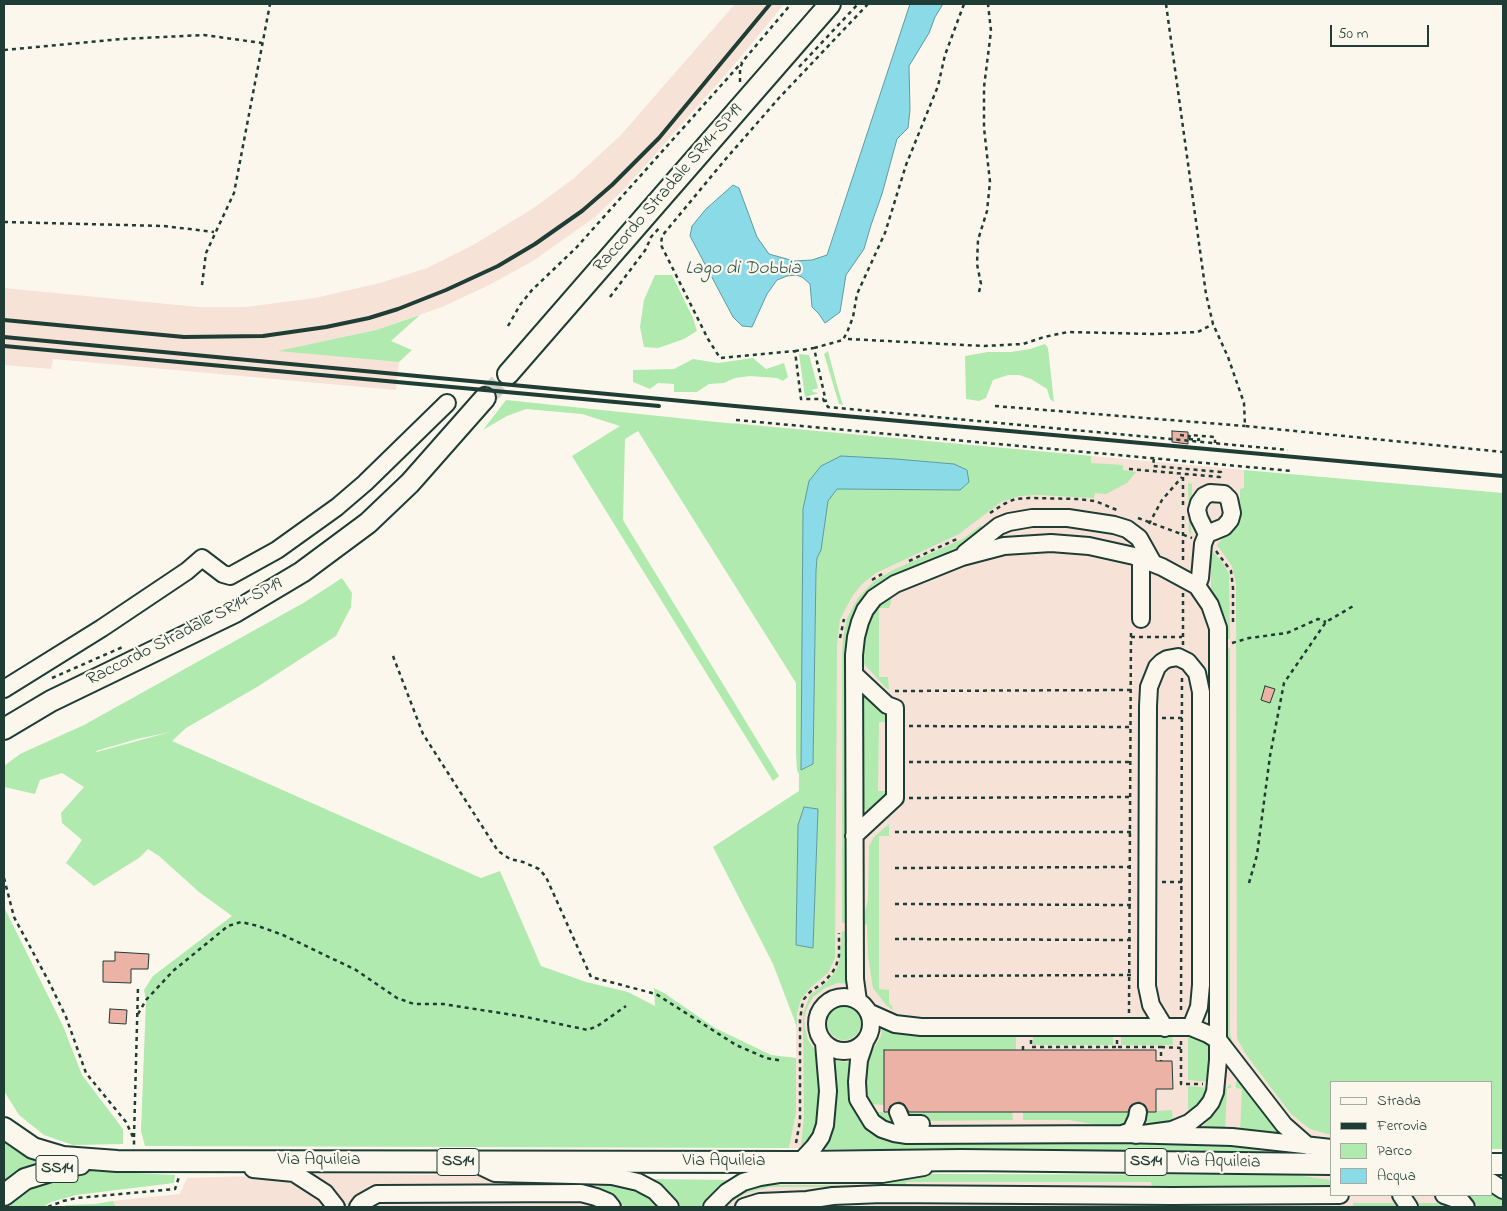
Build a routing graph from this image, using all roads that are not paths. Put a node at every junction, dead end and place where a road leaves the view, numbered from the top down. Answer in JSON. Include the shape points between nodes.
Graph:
{"nodes":[{"id":1,"x":830,"y":4,"type":"edge"},
{"id":2,"x":508,"y":374,"type":"tunnel mouth"},
{"id":3,"x":485,"y":398,"type":"tunnel mouth"},
{"id":4,"x":447,"y":403,"type":"dead end"},
{"id":5,"x":1199,"y":536,"type":"road end"},
{"id":6,"x":962,"y":557,"type":"junction"},
{"id":7,"x":1147,"y":560,"type":"junction"},
{"id":8,"x":1196,"y":586,"type":"junction"},
{"id":9,"x":1136,"y":623,"type":"road end"},
{"id":10,"x":855,"y":675,"type":"junction"},
{"id":11,"x":4,"y":689,"type":"edge"},
{"id":12,"x":4,"y":729,"type":"edge"},
{"id":13,"x":854,"y":836,"type":"junction"},
{"id":14,"x":863,"y":1006,"type":"junction"},
{"id":15,"x":1191,"y":1027,"type":"junction"},
{"id":16,"x":1165,"y":1028,"type":"junction"},
{"id":17,"x":1218,"y":1041,"type":"junction"},
{"id":18,"x":865,"y":1042,"type":"junction"},
{"id":19,"x":824,"y":1043,"type":"junction"},
{"id":20,"x":898,"y":1112,"type":"dead end"},
{"id":21,"x":1138,"y":1112,"type":"dead end"},
{"id":22,"x":4,"y":1128,"type":"edge"},
{"id":23,"x":984,"y":1134,"type":"junction"},
{"id":24,"x":1128,"y":1135,"type":"junction"},
{"id":25,"x":1309,"y":1146,"type":"junction"},
{"id":26,"x":1330,"y":1148,"type":"edge"},
{"id":27,"x":961,"y":1160,"type":"junction"},
{"id":28,"x":125,"y":1161,"type":"junction"},
{"id":29,"x":179,"y":1161,"type":"junction"},
{"id":30,"x":472,"y":1162,"type":"junction"},
{"id":31,"x":794,"y":1162,"type":"junction"},
{"id":32,"x":1281,"y":1163,"type":"junction"},
{"id":33,"x":1330,"y":1164,"type":"edge"},
{"id":34,"x":1330,"y":1168,"type":"edge"},
{"id":35,"x":1492,"y":1183,"type":"edge"},
{"id":36,"x":1503,"y":1190,"type":"edge"},
{"id":37,"x":4,"y":1195,"type":"edge"},
{"id":38,"x":1330,"y":1195,"type":"edge"},
{"id":39,"x":1402,"y":1196,"type":"edge"},
{"id":40,"x":1447,"y":1196,"type":"edge"},
{"id":41,"x":1164,"y":1202,"type":"edge"},
{"id":42,"x":812,"y":1204,"type":"edge"},
{"id":43,"x":336,"y":1207,"type":"edge"},
{"id":44,"x":358,"y":1207,"type":"edge"},
{"id":45,"x":612,"y":1207,"type":"edge"},
{"id":46,"x":670,"y":1207,"type":"edge"},
{"id":47,"x":712,"y":1207,"type":"edge"},
{"id":48,"x":744,"y":1207,"type":"edge"},
{"id":49,"x":1409,"y":1207,"type":"edge"},
{"id":50,"x":1466,"y":1207,"type":"edge"}],
"edges":[{"from":1,"to":2,"type":"main road","name":"Raccordo Stradale SR14-SP19"},
{"from":3,"to":12,"type":"main road","name":"Raccordo Stradale SR14-SP19","via":[[410,484],[368,523],[302,572],[235,612],[51,701]]},
{"from":4,"to":11,"type":"lane","via":[[344,501],[277,550],[230,576],[202,558],[102,628]]},
{"from":5,"to":8,"type":"lane","via":[[1203,544],[1200,578]]},
{"from":6,"to":7,"type":"lane","via":[[1004,546],[1051,543],[1089,546]]},
{"from":6,"to":7,"type":"lane","via":[[988,534],[1009,522],[1068,518],[1127,530],[1139,538]]},
{"from":6,"to":10,"type":"lane","via":[[895,584],[874,598],[865,610],[858,630]]},
{"from":7,"to":8,"type":"lane"},
{"from":7,"to":9,"type":"lane"},
{"from":8,"to":17,"type":"lane","via":[[1215,615],[1218,633]]},
{"from":10,"to":13,"type":"lane"},
{"from":10,"to":13,"type":"lane","via":[[887,705],[895,708],[895,798]]},
{"from":13,"to":14,"type":"lane","via":[[847,928],[854,979]]},
{"from":14,"to":16,"type":"lane","via":[[895,1024],[921,1027]]},
{"from":14,"to":18,"type":"lane","via":[[871,1022]]},
{"from":14,"to":19,"type":"lane","via":[[841,997],[825,1004],[820,1011],[817,1028]]},
{"from":15,"to":16,"type":"lane"},
{"from":15,"to":16,"type":"lane","via":[[1199,1007],[1201,985],[1201,692],[1197,673],[1188,662],[1178,657],[1157,667],[1149,687],[1148,706],[1147,986],[1151,1005]]},
{"from":15,"to":17,"type":"lane"},
{"from":17,"to":24,"type":"lane","via":[[1215,1092],[1204,1111],[1189,1123],[1172,1130]]},
{"from":17,"to":25,"type":"lane","via":[[1284,1125]]},
{"from":18,"to":19,"type":"lane","via":[[849,1051],[840,1051]]},
{"from":18,"to":23,"type":"lane","via":[[859,1060],[858,1098],[872,1122],[882,1129],[907,1135]]},
{"from":19,"to":31,"type":"lane","via":[[828,1091],[825,1125],[814,1147]]},
{"from":20,"to":23,"type":"lane","via":[[903,1124],[960,1124]]},
{"from":21,"to":24,"type":"lane"},
{"from":22,"to":28,"type":"main road","name":"Via Aquileia","number":"SS14","via":[[33,1148],[63,1157]]},
{"from":23,"to":24,"type":"lane"},
{"from":24,"to":25,"type":"lane","via":[[1232,1137]]},
{"from":25,"to":26,"type":"lane"},
{"from":27,"to":31,"type":"main road","name":"Via Aquileia","number":"SS14"},
{"from":27,"to":32,"type":"main road","name":"Via Aquileia","number":"SS14"},
{"from":27,"to":47,"type":"lane","via":[[882,1174],[779,1174],[760,1177],[727,1192]]},
{"from":28,"to":29,"type":"main road","name":"Via Aquileia","number":"SS14"},
{"from":28,"to":37,"type":"main road","name":"Via Aquileia","number":"SS14","via":[[67,1166],[25,1179]]},
{"from":29,"to":30,"type":"main road","name":"Via Aquileia","number":"SS14"},
{"from":29,"to":43,"type":"lane","via":[[294,1173],[325,1193]]},
{"from":30,"to":31,"type":"main road","name":"Via Aquileia","number":"SS14"},
{"from":30,"to":46,"type":"lane","via":[[495,1173],[612,1176],[638,1182],[655,1191]]},
{"from":32,"to":33,"type":"main road","name":"Via Aquileia","number":"SS14"},
{"from":32,"to":34,"type":"lane"},
{"from":35,"to":36,"type":"lane"},
{"from":38,"to":41,"type":"lane"},
{"from":39,"to":49,"type":"lane"},
{"from":40,"to":50,"type":"lane","via":[[1461,1201]]},
{"from":41,"to":42,"type":"lane","via":[[882,1194],[833,1196]]},
{"from":42,"to":48,"type":"lane","via":[[760,1202]]},
{"from":44,"to":45,"type":"lane","via":[[377,1194],[580,1193],[608,1202]]}]}
